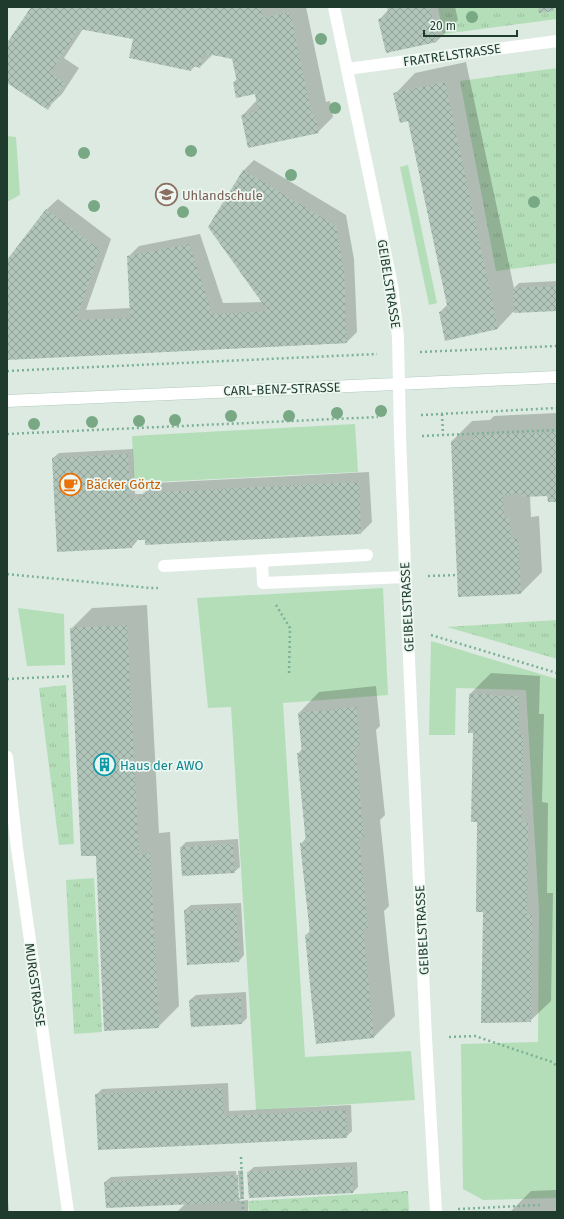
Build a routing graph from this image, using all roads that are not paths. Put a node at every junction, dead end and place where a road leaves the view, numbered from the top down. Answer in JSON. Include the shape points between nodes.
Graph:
{"nodes":[{"id":1,"x":334,"y":7,"type":"edge"},
{"id":2,"x":557,"y":41,"type":"edge"},
{"id":3,"x":347,"y":69,"type":"junction"},
{"id":4,"x":557,"y":377,"type":"edge"},
{"id":5,"x":399,"y":384,"type":"junction"},
{"id":6,"x":7,"y":401,"type":"edge"},
{"id":7,"x":367,"y":555,"type":"dead end"},
{"id":8,"x":262,"y":561,"type":"junction"},
{"id":9,"x":164,"y":566,"type":"dead end"},
{"id":10,"x":406,"y":577,"type":"junction"},
{"id":11,"x":7,"y":757,"type":"edge"},
{"id":12,"x":436,"y":1211,"type":"edge"},
{"id":13,"x":68,"y":1212,"type":"edge"}],
"edges":[{"from":1,"to":3,"type":"street","name":"GEIBELSTRASSE"},
{"from":2,"to":3,"type":"street","name":"FRATRELSTRASSE"},
{"from":3,"to":5,"type":"street","name":"GEIBELSTRASSE","via":[[392,285],[398,337]]},
{"from":4,"to":5,"type":"street","name":"CARL-BENZ-STRASSE"},
{"from":5,"to":6,"type":"street","name":"CARL-BENZ-STRASSE"},
{"from":5,"to":10,"type":"street","name":"GEIBELSTRASSE"},
{"from":7,"to":8,"type":"street"},
{"from":8,"to":9,"type":"street"},
{"from":8,"to":10,"type":"street","via":[[263,583]]},
{"from":10,"to":12,"type":"street","name":"GEIBELSTRASSE"},
{"from":11,"to":13,"type":"street","name":"MURGSTRASSE","via":[[17,848]]}]}
